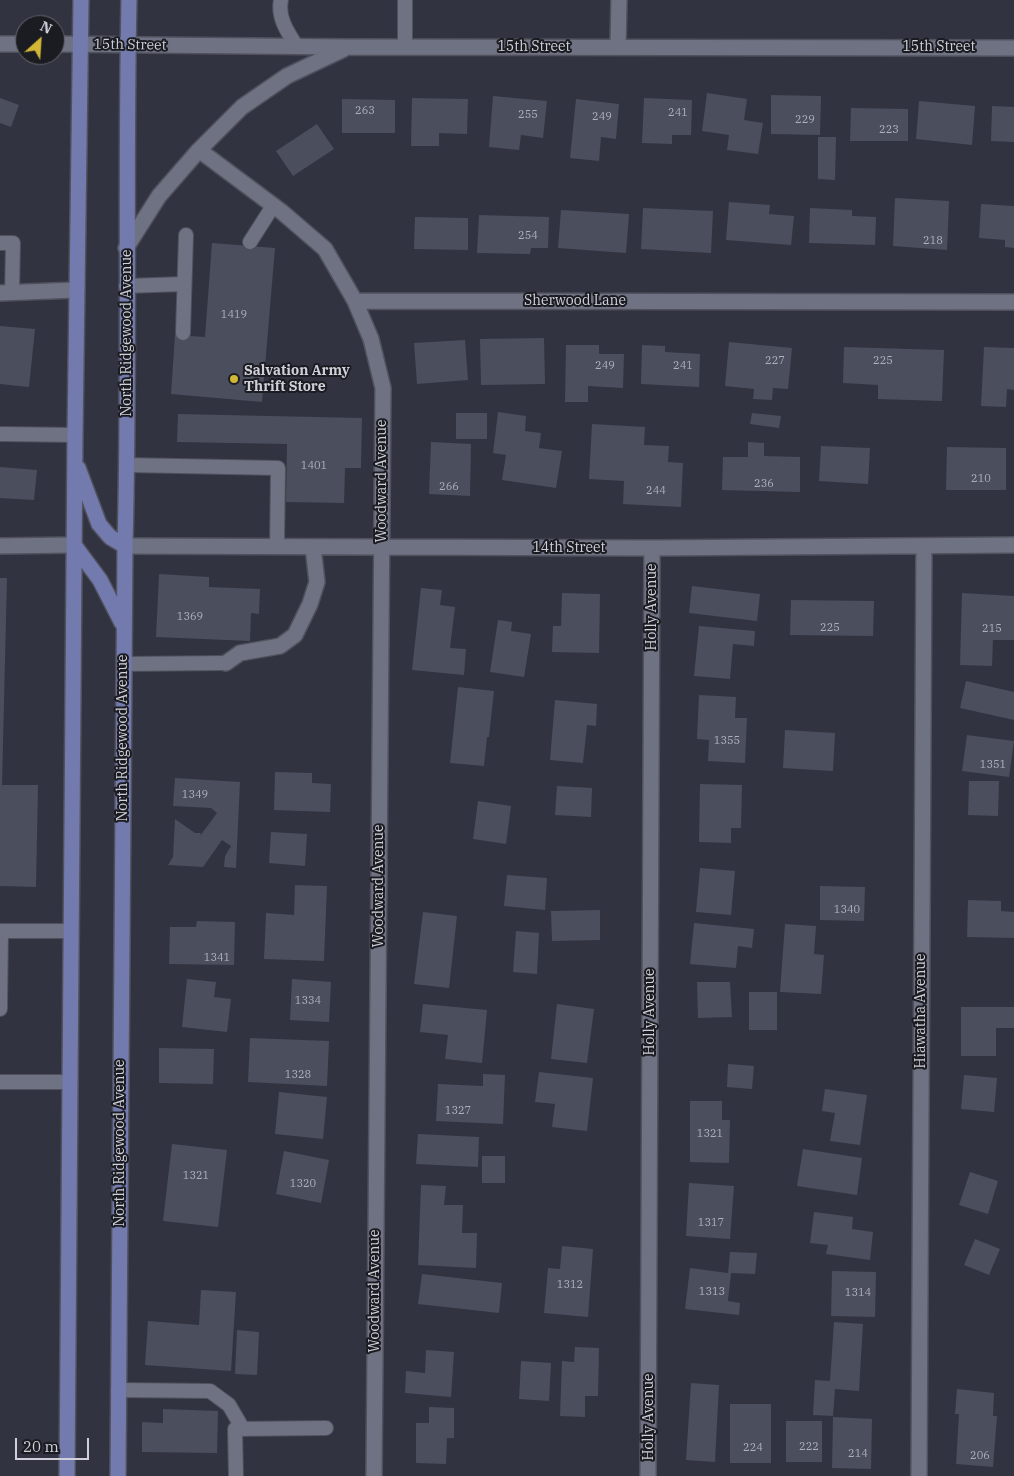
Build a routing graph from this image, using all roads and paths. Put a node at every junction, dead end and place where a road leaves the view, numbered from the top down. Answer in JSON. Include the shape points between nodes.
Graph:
{"nodes":[{"id":1,"x":81,"y":0,"type":"edge"},
{"id":2,"x":129,"y":0,"type":"edge"},
{"id":3,"x":405,"y":0,"type":"edge"},
{"id":4,"x":620,"y":0,"type":"edge"},
{"id":5,"x":280,"y":2,"type":"edge"},
{"id":6,"x":0,"y":44,"type":"edge"},
{"id":7,"x":15,"y":44,"type":"edge"},
{"id":8,"x":65,"y":44,"type":"edge"},
{"id":9,"x":80,"y":44,"type":"junction"},
{"id":10,"x":128,"y":45,"type":"junction"},
{"id":11,"x":297,"y":47,"type":"junction"},
{"id":12,"x":348,"y":47,"type":"junction"},
{"id":13,"x":405,"y":47,"type":"junction"},
{"id":14,"x":618,"y":47,"type":"junction"},
{"id":15,"x":1014,"y":48,"type":"edge"},
{"id":16,"x":199,"y":150,"type":"junction"},
{"id":17,"x":273,"y":206,"type":"junction"},
{"id":18,"x":186,"y":235,"type":"dead end"},
{"id":19,"x":250,"y":242,"type":"dead end"},
{"id":20,"x":0,"y":243,"type":"edge"},
{"id":21,"x":126,"y":248,"type":"junction"},
{"id":22,"x":184,"y":284,"type":"junction"},
{"id":23,"x":126,"y":286,"type":"junction"},
{"id":24,"x":76,"y":290,"type":"junction"},
{"id":25,"x":6,"y":293,"type":"edge"},
{"id":26,"x":355,"y":301,"type":"junction"},
{"id":27,"x":1014,"y":302,"type":"edge"},
{"id":28,"x":183,"y":333,"type":"dead end"},
{"id":29,"x":0,"y":434,"type":"edge"},
{"id":30,"x":75,"y":435,"type":"junction"},
{"id":31,"x":74,"y":459,"type":"junction"},
{"id":32,"x":127,"y":466,"type":"junction"},
{"id":33,"x":74,"y":545,"type":"junction"},
{"id":34,"x":1014,"y":545,"type":"edge"},
{"id":35,"x":0,"y":546,"type":"edge"},
{"id":36,"x":125,"y":546,"type":"junction"},
{"id":37,"x":924,"y":546,"type":"junction"},
{"id":38,"x":277,"y":547,"type":"junction"},
{"id":39,"x":313,"y":547,"type":"junction"},
{"id":40,"x":381,"y":547,"type":"junction"},
{"id":41,"x":652,"y":548,"type":"junction"},
{"id":42,"x":124,"y":626,"type":"junction"},
{"id":43,"x":226,"y":663,"type":"joint"},
{"id":44,"x":124,"y":664,"type":"junction"},
{"id":45,"x":1,"y":931,"type":"edge"},
{"id":46,"x":71,"y":931,"type":"junction"},
{"id":47,"x":0,"y":1009,"type":"edge"},
{"id":48,"x":0,"y":1082,"type":"edge"},
{"id":49,"x":70,"y":1082,"type":"junction"},
{"id":50,"x":118,"y":1390,"type":"junction"},
{"id":51,"x":326,"y":1428,"type":"dead end"},
{"id":52,"x":243,"y":1429,"type":"junction"},
{"id":53,"x":67,"y":1476,"type":"edge"},
{"id":54,"x":118,"y":1476,"type":"edge"},
{"id":55,"x":236,"y":1476,"type":"edge"},
{"id":56,"x":374,"y":1476,"type":"edge"},
{"id":57,"x":648,"y":1476,"type":"edge"},
{"id":58,"x":919,"y":1476,"type":"edge"}],
"edges":[{"from":1,"to":9,"type":"main road"},
{"from":2,"to":10,"type":"main road","name":"North Ridgewood Avenue"},
{"from":3,"to":13,"type":"lane"},
{"from":4,"to":14,"type":"street"},
{"from":5,"to":11,"type":"lane","via":[[285,26]]},
{"from":6,"to":7,"type":"street"},
{"from":8,"to":9,"type":"street","name":"15th Street"},
{"from":9,"to":10,"type":"street","name":"15th Street"},
{"from":9,"to":24,"type":"main road"},
{"from":10,"to":11,"type":"street","name":"15th Street"},
{"from":10,"to":21,"type":"main road","name":"North Ridgewood Avenue"},
{"from":11,"to":12,"type":"street","name":"15th Street"},
{"from":12,"to":13,"type":"street","name":"15th Street"},
{"from":12,"to":16,"type":"street","via":[[287,76],[242,107]]},
{"from":13,"to":14,"type":"street","name":"15th Street"},
{"from":14,"to":15,"type":"street","name":"15th Street"},
{"from":16,"to":17,"type":"street"},
{"from":16,"to":21,"type":"street","via":[[160,196]]},
{"from":17,"to":19,"type":"lane"},
{"from":17,"to":26,"type":"street","via":[[325,249]]},
{"from":18,"to":22,"type":"lane"},
{"from":20,"to":25,"type":"lane","via":[[13,243]]},
{"from":21,"to":23,"type":"main road","name":"North Ridgewood Avenue"},
{"from":22,"to":23,"type":"lane"},
{"from":22,"to":28,"type":"lane"},
{"from":23,"to":32,"type":"main road","name":"North Ridgewood Avenue"},
{"from":24,"to":25,"type":"street"},
{"from":24,"to":30,"type":"main road"},
{"from":26,"to":27,"type":"street","name":"Sherwood Lane"},
{"from":26,"to":40,"type":"street","name":"Woodward Avenue","via":[[372,339],[382,388]]},
{"from":29,"to":30,"type":"lane"},
{"from":30,"to":31,"type":"main road"},
{"from":31,"to":33,"type":"main road"},
{"from":31,"to":36,"type":"main road","via":[[98,524]]},
{"from":32,"to":36,"type":"main road","name":"North Ridgewood Avenue"},
{"from":32,"to":38,"type":"lane","via":[[278,468]]},
{"from":33,"to":35,"type":"street"},
{"from":33,"to":42,"type":"main road","via":[[100,580]]},
{"from":33,"to":46,"type":"main road"},
{"from":34,"to":37,"type":"street","name":"14th Street"},
{"from":36,"to":38,"type":"street","name":"14th Street"},
{"from":36,"to":42,"type":"main road","name":"North Ridgewood Avenue"},
{"from":37,"to":41,"type":"street","name":"14th Street"},
{"from":37,"to":58,"type":"street","name":"Hiawatha Avenue"},
{"from":38,"to":39,"type":"street","name":"14th Street"},
{"from":39,"to":40,"type":"street","name":"14th Street"},
{"from":39,"to":43,"type":"street","via":[[317,582],[295,635],[280,646],[240,653]]},
{"from":40,"to":41,"type":"street","name":"14th Street"},
{"from":40,"to":56,"type":"street","name":"Woodward Avenue"},
{"from":41,"to":57,"type":"street","name":"Holly Avenue"},
{"from":42,"to":44,"type":"main road","name":"North Ridgewood Avenue"},
{"from":43,"to":44,"type":"lane"},
{"from":44,"to":50,"type":"main road","name":"North Ridgewood Avenue"},
{"from":45,"to":46,"type":"lane"},
{"from":45,"to":47,"type":"lane"},
{"from":46,"to":49,"type":"main road"},
{"from":48,"to":49,"type":"lane"},
{"from":49,"to":53,"type":"main road"},
{"from":50,"to":52,"type":"lane","via":[[210,1391],[230,1405]]},
{"from":50,"to":54,"type":"main road","name":"North Ridgewood Avenue"},
{"from":51,"to":52,"type":"lane"},
{"from":52,"to":55,"type":"lane","via":[[235,1429]]}]}
